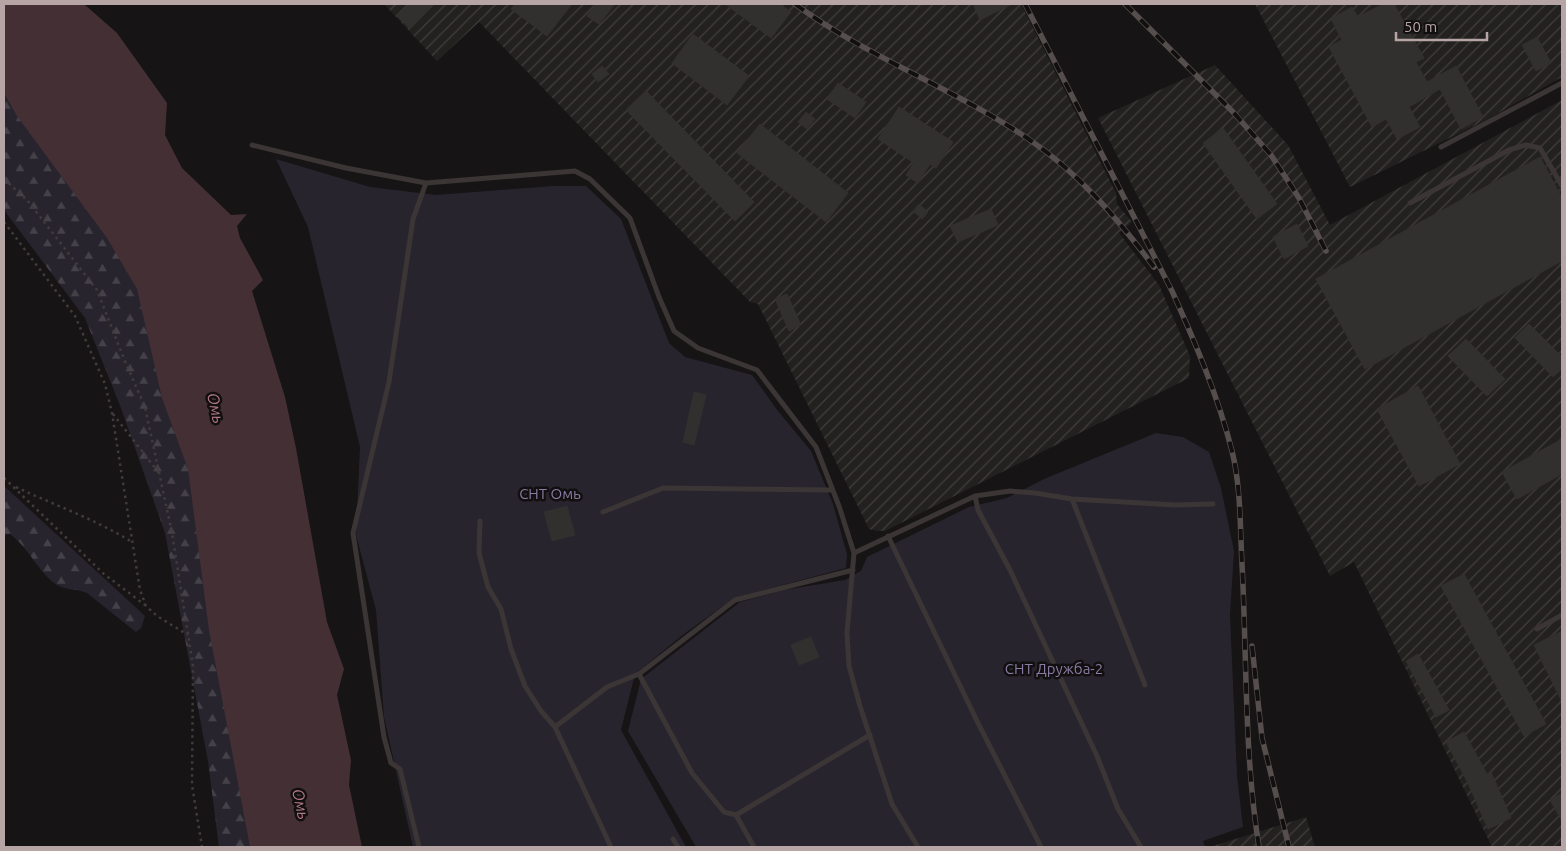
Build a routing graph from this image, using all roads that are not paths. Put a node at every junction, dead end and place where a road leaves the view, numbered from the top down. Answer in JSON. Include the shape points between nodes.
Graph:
{"nodes":[{"id":1,"x":1562,"y":83,"type":"edge"},
{"id":2,"x":252,"y":145,"type":"dead end"},
{"id":3,"x":1442,"y":147,"type":"dead end"},
{"id":4,"x":426,"y":183,"type":"junction"},
{"id":5,"x":1562,"y":186,"type":"edge"},
{"id":6,"x":1410,"y":204,"type":"dead end"},
{"id":7,"x":832,"y":490,"type":"junction"},
{"id":8,"x":975,"y":496,"type":"junction"},
{"id":9,"x":1072,"y":499,"type":"junction"},
{"id":10,"x":1213,"y":504,"type":"dead end"},
{"id":11,"x":603,"y":512,"type":"dead end"},
{"id":12,"x":480,"y":521,"type":"dead end"},
{"id":13,"x":888,"y":536,"type":"junction"},
{"id":14,"x":854,"y":553,"type":"junction"},
{"id":15,"x":853,"y":570,"type":"junction"},
{"id":16,"x":1562,"y":615,"type":"edge"},
{"id":17,"x":1537,"y":629,"type":"dead end"},
{"id":18,"x":639,"y":674,"type":"junction"},
{"id":19,"x":1145,"y":685,"type":"dead end"},
{"id":20,"x":555,"y":727,"type":"junction"},
{"id":21,"x":870,"y":735,"type":"junction"},
{"id":22,"x":736,"y":815,"type":"junction"},
{"id":23,"x":673,"y":839,"type":"dead end"},
{"id":24,"x":419,"y":847,"type":"edge"},
{"id":25,"x":612,"y":847,"type":"edge"},
{"id":26,"x":678,"y":847,"type":"edge"},
{"id":27,"x":754,"y":847,"type":"edge"},
{"id":28,"x":918,"y":847,"type":"edge"},
{"id":29,"x":1041,"y":847,"type":"edge"},
{"id":30,"x":1142,"y":847,"type":"edge"}],
"edges":[{"from":1,"to":3,"type":"lane"},
{"from":2,"to":4,"type":"lane"},
{"from":4,"to":7,"type":"lane","via":[[576,170],[590,179],[630,218],[674,331],[698,348],[757,370],[816,448]]},
{"from":4,"to":24,"type":"lane","via":[[413,219],[389,382],[353,533],[384,736],[391,763],[400,769]]},
{"from":5,"to":6,"type":"lane","via":[[1540,148],[1526,145],[1509,150]]},
{"from":7,"to":11,"type":"lane","via":[[663,488]]},
{"from":7,"to":14,"type":"lane"},
{"from":8,"to":9,"type":"lane","via":[[1010,491]]},
{"from":8,"to":13,"type":"lane"},
{"from":8,"to":30,"type":"lane","via":[[978,510],[1010,570],[1097,756],[1118,810]]},
{"from":9,"to":10,"type":"lane"},
{"from":9,"to":19,"type":"lane"},
{"from":12,"to":20,"type":"lane","via":[[479,553],[488,586],[501,608],[525,686]]},
{"from":13,"to":14,"type":"lane"},
{"from":13,"to":29,"type":"lane"},
{"from":14,"to":15,"type":"lane"},
{"from":15,"to":18,"type":"lane","via":[[735,600]]},
{"from":15,"to":21,"type":"lane","via":[[847,633],[849,666]]},
{"from":16,"to":17,"type":"lane"},
{"from":18,"to":20,"type":"lane","via":[[607,687]]},
{"from":18,"to":22,"type":"lane","via":[[692,773],[724,812]]},
{"from":20,"to":25,"type":"lane"},
{"from":21,"to":22,"type":"lane"},
{"from":21,"to":28,"type":"lane","via":[[892,804]]},
{"from":22,"to":27,"type":"lane"},
{"from":23,"to":26,"type":"lane"}]}
